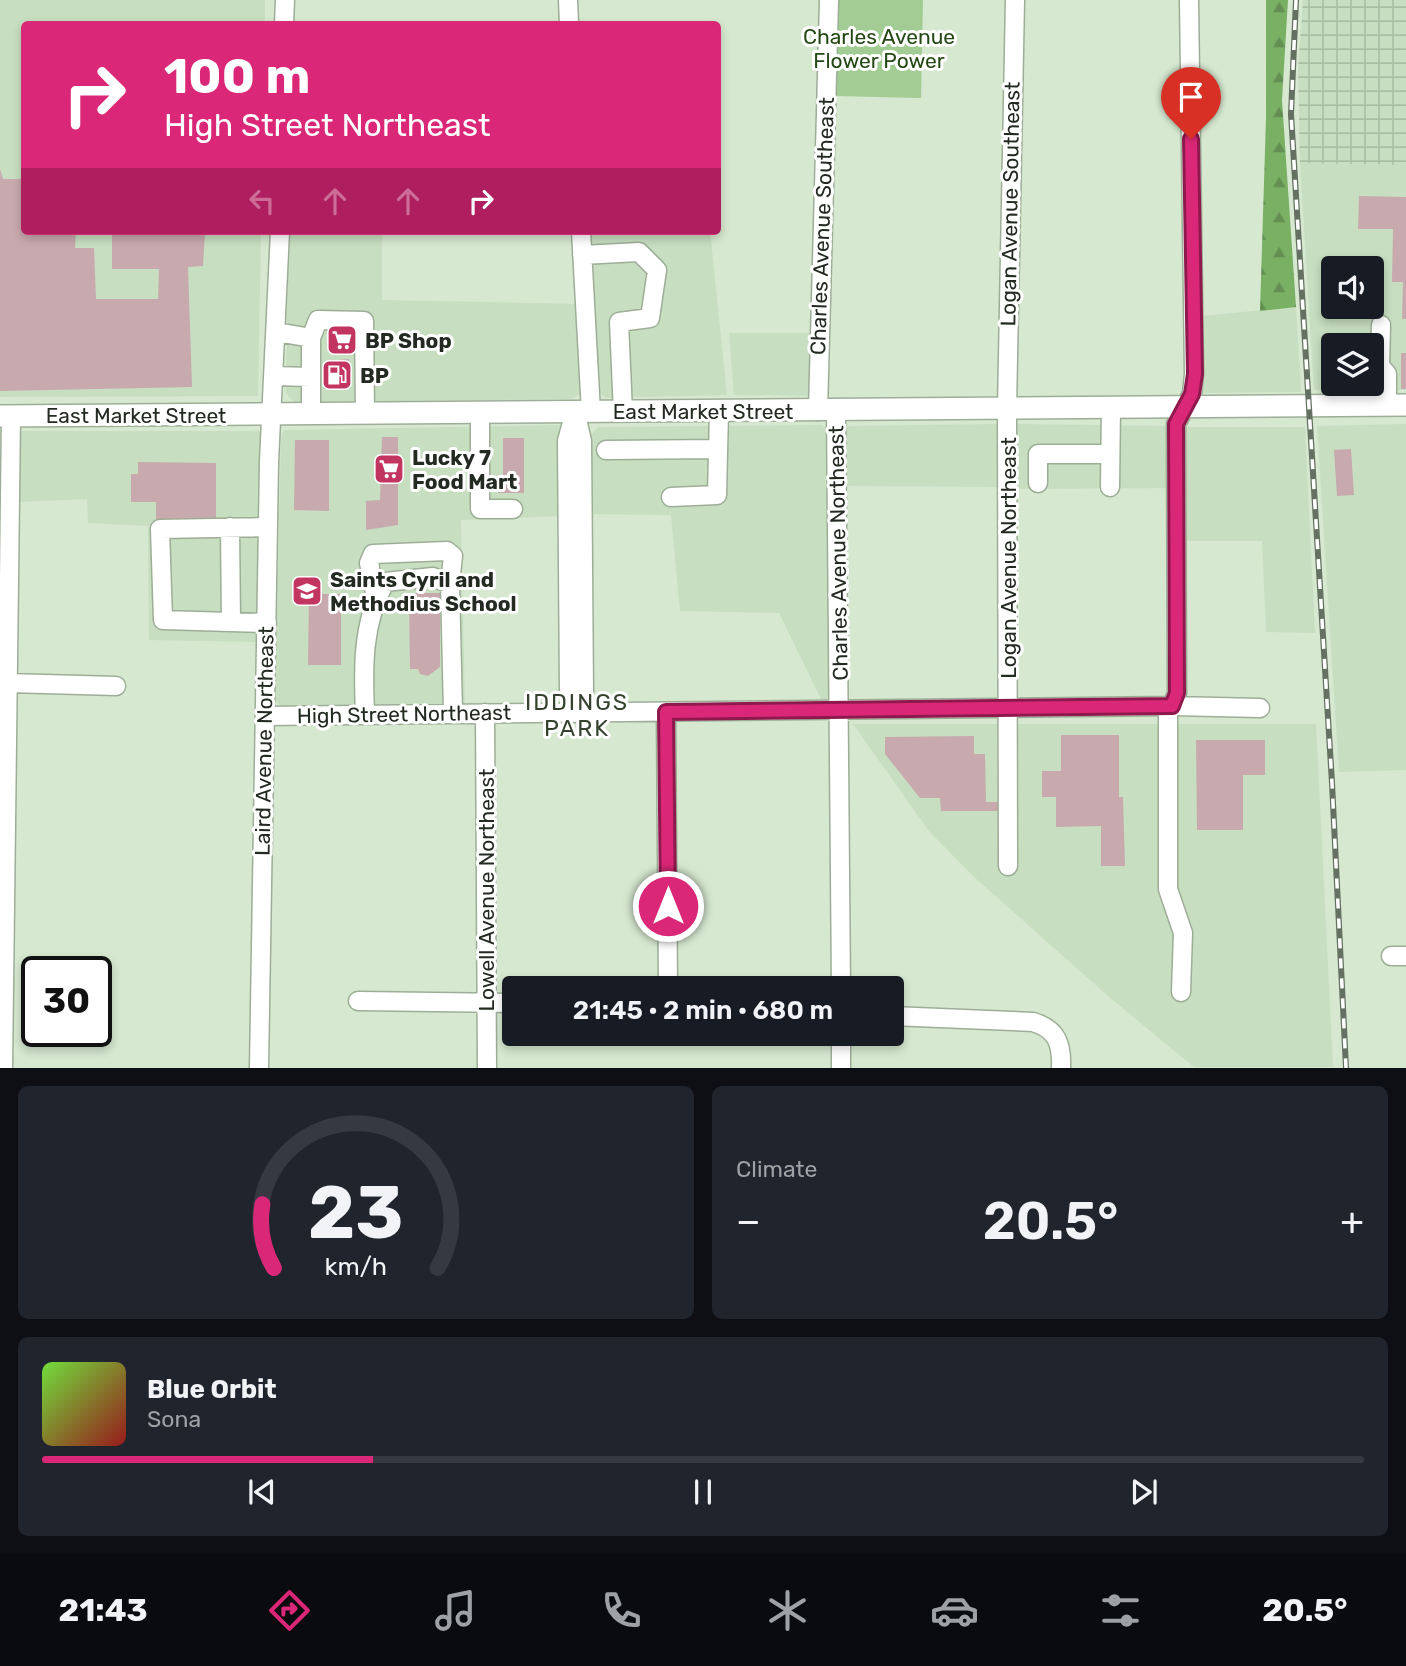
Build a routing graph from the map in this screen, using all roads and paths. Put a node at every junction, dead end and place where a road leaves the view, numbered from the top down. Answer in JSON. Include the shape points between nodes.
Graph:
{"nodes":[{"id":1,"x":285,"y":0,"type":"edge"},
{"id":2,"x":568,"y":0,"type":"edge"},
{"id":3,"x":829,"y":0,"type":"edge"},
{"id":4,"x":1015,"y":0,"type":"edge"},
{"id":5,"x":1189,"y":0,"type":"edge"},
{"id":6,"x":284,"y":21,"type":"edge"},
{"id":7,"x":569,"y":21,"type":"edge"},
{"id":8,"x":280,"y":235,"type":"edge"},
{"id":9,"x":581,"y":235,"type":"edge"},
{"id":10,"x":582,"y":255,"type":"junction"},
{"id":11,"x":1381,"y":325,"type":"dead end"},
{"id":12,"x":276,"y":332,"type":"junction"},
{"id":13,"x":311,"y":338,"type":"junction"},
{"id":14,"x":274,"y":376,"type":"junction"},
{"id":15,"x":311,"y":377,"type":"junction"},
{"id":16,"x":1396,"y":405,"type":"edge"},
{"id":17,"x":1186,"y":406,"type":"junction"},
{"id":18,"x":1111,"y":407,"type":"junction"},
{"id":19,"x":1007,"y":408,"type":"junction"},
{"id":20,"x":827,"y":411,"type":"junction"},
{"id":21,"x":480,"y":412,"type":"junction"},
{"id":22,"x":583,"y":412,"type":"junction"},
{"id":23,"x":623,"y":412,"type":"junction"},
{"id":24,"x":719,"y":412,"type":"junction"},
{"id":25,"x":365,"y":413,"type":"junction"},
{"id":26,"x":272,"y":414,"type":"junction"},
{"id":27,"x":311,"y":414,"type":"junction"},
{"id":28,"x":6,"y":416,"type":"edge"},
{"id":29,"x":718,"y":449,"type":"junction"},
{"id":30,"x":606,"y":450,"type":"dead end"},
{"id":31,"x":1110,"y":454,"type":"junction"},
{"id":32,"x":1038,"y":483,"type":"dead end"},
{"id":33,"x":1110,"y":487,"type":"dead end"},
{"id":34,"x":671,"y":497,"type":"dead end"},
{"id":35,"x":513,"y":509,"type":"dead end"},
{"id":36,"x":230,"y":527,"type":"junction"},
{"id":37,"x":268,"y":527,"type":"junction"},
{"id":38,"x":450,"y":584,"type":"junction"},
{"id":39,"x":376,"y":598,"type":"junction"},
{"id":40,"x":231,"y":622,"type":"junction"},
{"id":41,"x":267,"y":623,"type":"junction"},
{"id":42,"x":8,"y":683,"type":"junction"},
{"id":43,"x":116,"y":686,"type":"dead end"},
{"id":44,"x":1172,"y":706,"type":"junction"},
{"id":45,"x":1009,"y":708,"type":"junction"},
{"id":46,"x":1260,"y":708,"type":"dead end"},
{"id":47,"x":839,"y":711,"type":"junction"},
{"id":48,"x":666,"y":712,"type":"junction"},
{"id":49,"x":365,"y":713,"type":"junction"},
{"id":50,"x":453,"y":713,"type":"junction"},
{"id":51,"x":485,"y":713,"type":"junction"},
{"id":52,"x":577,"y":713,"type":"junction"},
{"id":53,"x":265,"y":716,"type":"junction"},
{"id":54,"x":1009,"y":866,"type":"dead end"},
{"id":55,"x":2,"y":900,"type":"edge"},
{"id":56,"x":668,"y":976,"type":"edge"},
{"id":57,"x":841,"y":976,"type":"edge"},
{"id":58,"x":1181,"y":992,"type":"dead end"},
{"id":59,"x":358,"y":1001,"type":"dead end"},
{"id":60,"x":488,"y":1002,"type":"junction"},
{"id":61,"x":502,"y":1003,"type":"edge"},
{"id":62,"x":904,"y":1017,"type":"edge"},
{"id":63,"x":841,"y":1046,"type":"edge"},
{"id":64,"x":3,"y":1068,"type":"edge"},
{"id":65,"x":259,"y":1068,"type":"edge"},
{"id":66,"x":487,"y":1068,"type":"edge"},
{"id":67,"x":841,"y":1068,"type":"edge"},
{"id":68,"x":1061,"y":1068,"type":"edge"}],
"edges":[{"from":1,"to":6,"type":"street"},
{"from":2,"to":7,"type":"street"},
{"from":3,"to":20,"type":"street","name":"Charles Avenue Southeast"},
{"from":4,"to":19,"type":"street","name":"Logan Avenue Southeast"},
{"from":5,"to":17,"type":"street","via":[[1195,374]]},
{"from":8,"to":12,"type":"street","name":"Laird Avenue Northeast"},
{"from":9,"to":10,"type":"street"},
{"from":10,"to":22,"type":"street"},
{"from":10,"to":23,"type":"street","via":[[639,253],[657,270],[650,317],[619,322]]},
{"from":11,"to":16,"type":"street","via":[[1380,366]]},
{"from":12,"to":13,"type":"street"},
{"from":12,"to":14,"type":"street","name":"Laird Avenue Northeast"},
{"from":13,"to":15,"type":"street"},
{"from":13,"to":25,"type":"street","via":[[318,320],[364,321]]},
{"from":14,"to":15,"type":"street"},
{"from":14,"to":26,"type":"street","name":"Laird Avenue Northeast"},
{"from":15,"to":27,"type":"street"},
{"from":16,"to":17,"type":"main road","name":"East Market Street"},
{"from":17,"to":18,"type":"main road","name":"East Market Street"},
{"from":17,"to":44,"type":"street","via":[[1176,424],[1177,693]]},
{"from":18,"to":19,"type":"main road","name":"East Market Street"},
{"from":18,"to":31,"type":"street"},
{"from":19,"to":20,"type":"main road","name":"East Market Street"},
{"from":19,"to":45,"type":"street","name":"Logan Avenue Northeast"},
{"from":20,"to":24,"type":"main road","name":"East Market Street"},
{"from":20,"to":47,"type":"street","name":"Charles Avenue Northeast"},
{"from":21,"to":22,"type":"main road","name":"East Market Street"},
{"from":21,"to":25,"type":"main road","name":"East Market Street"},
{"from":21,"to":35,"type":"street","via":[[480,509]]},
{"from":22,"to":23,"type":"main road","name":"East Market Street"},
{"from":22,"to":52,"type":"street","via":[[567,442],[569,693]]},
{"from":23,"to":24,"type":"main road","name":"East Market Street"},
{"from":24,"to":29,"type":"street"},
{"from":25,"to":27,"type":"main road","name":"East Market Street"},
{"from":26,"to":27,"type":"main road","name":"East Market Street"},
{"from":26,"to":28,"type":"main road","name":"East Market Street"},
{"from":26,"to":37,"type":"street","name":"Laird Avenue Northeast"},
{"from":28,"to":42,"type":"street"},
{"from":29,"to":30,"type":"street"},
{"from":29,"to":34,"type":"street","via":[[717,495]]},
{"from":31,"to":32,"type":"street","via":[[1038,454]]},
{"from":31,"to":33,"type":"street"},
{"from":36,"to":37,"type":"street"},
{"from":36,"to":40,"type":"street"},
{"from":36,"to":40,"type":"street","via":[[160,529],[163,620]]},
{"from":37,"to":41,"type":"street","name":"Laird Avenue Northeast"},
{"from":38,"to":39,"type":"street","via":[[433,577],[385,582]]},
{"from":38,"to":39,"type":"street","via":[[453,556],[446,551],[373,554],[369,563]]},
{"from":38,"to":50,"type":"street"},
{"from":39,"to":49,"type":"street","via":[[366,633]]},
{"from":40,"to":41,"type":"street"},
{"from":41,"to":53,"type":"street","name":"Laird Avenue Northeast"},
{"from":42,"to":43,"type":"street"},
{"from":42,"to":55,"type":"street"},
{"from":44,"to":45,"type":"street","name":"High Street Northeast"},
{"from":44,"to":46,"type":"street","name":"High Street Northeast"},
{"from":44,"to":58,"type":"street","via":[[1168,712],[1168,890],[1183,933]]},
{"from":45,"to":47,"type":"street","name":"High Street Northeast"},
{"from":45,"to":54,"type":"street","name":"Logan Avenue Northeast"},
{"from":47,"to":48,"type":"street","name":"High Street Northeast"},
{"from":47,"to":57,"type":"street","name":"Charles Avenue Northeast"},
{"from":48,"to":52,"type":"street","name":"High Street Northeast"},
{"from":48,"to":56,"type":"street"},
{"from":49,"to":50,"type":"street","name":"High Street Northeast"},
{"from":49,"to":53,"type":"street","name":"High Street Northeast"},
{"from":50,"to":51,"type":"street","name":"High Street Northeast"},
{"from":51,"to":52,"type":"street","name":"High Street Northeast"},
{"from":51,"to":60,"type":"street","name":"Lowell Avenue Northeast"},
{"from":53,"to":65,"type":"street","name":"Laird Avenue Northeast"},
{"from":55,"to":64,"type":"street"},
{"from":59,"to":60,"type":"street"},
{"from":60,"to":61,"type":"street"},
{"from":60,"to":66,"type":"street","name":"Lowell Avenue Northeast"},
{"from":62,"to":68,"type":"street","via":[[1033,1022],[1053,1031]]},
{"from":63,"to":67,"type":"street"}]}
